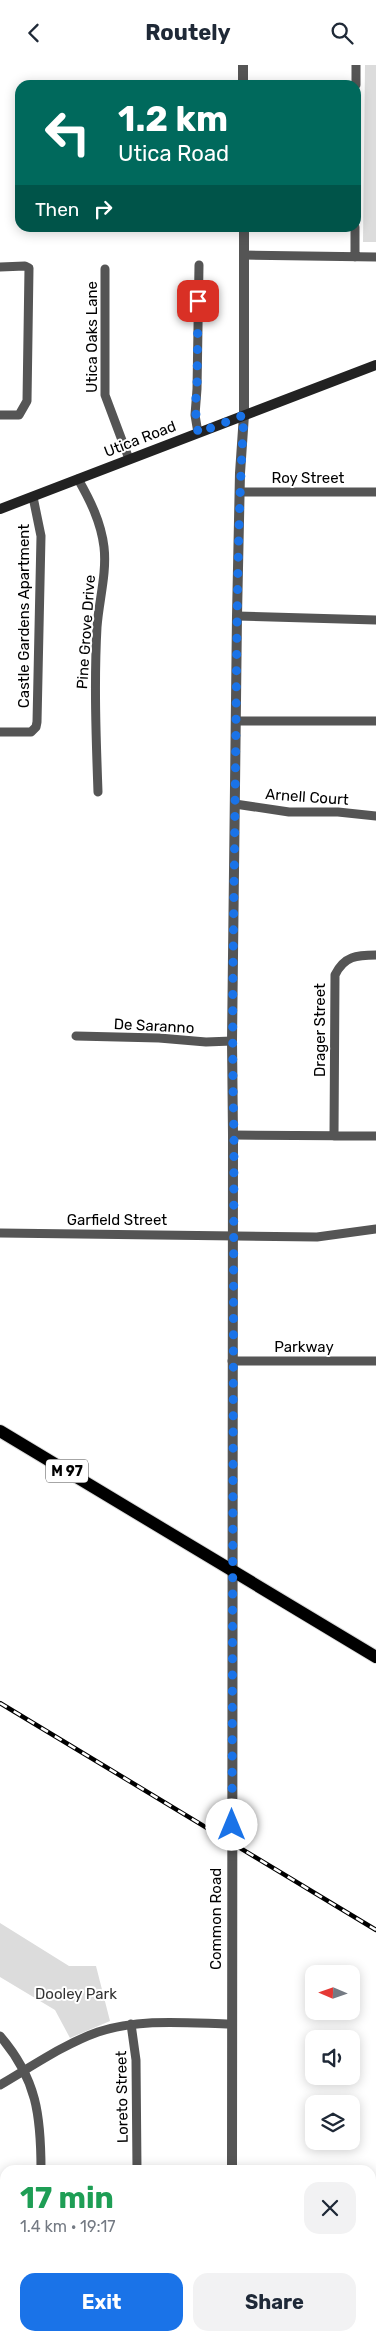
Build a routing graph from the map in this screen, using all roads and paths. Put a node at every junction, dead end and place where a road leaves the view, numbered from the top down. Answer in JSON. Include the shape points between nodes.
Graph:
{"nodes":[{"id":1,"x":243,"y":65,"type":"edge"},
{"id":2,"x":356,"y":65,"type":"edge"},
{"id":3,"x":243,"y":80,"type":"edge"},
{"id":4,"x":356,"y":80,"type":"edge"},
{"id":5,"x":244,"y":232,"type":"edge"},
{"id":6,"x":355,"y":232,"type":"edge"},
{"id":7,"x":244,"y":255,"type":"junction"},
{"id":8,"x":355,"y":257,"type":"junction"},
{"id":9,"x":376,"y":257,"type":"edge"},
{"id":10,"x":199,"y":265,"type":"dead end"},
{"id":11,"x":0,"y":267,"type":"edge"},
{"id":12,"x":105,"y":269,"type":"dead end"},
{"id":13,"x":376,"y":365,"type":"edge"},
{"id":14,"x":0,"y":415,"type":"edge"},
{"id":15,"x":244,"y":415,"type":"junction"},
{"id":16,"x":198,"y":433,"type":"junction"},
{"id":17,"x":129,"y":459,"type":"junction"},
{"id":18,"x":78,"y":479,"type":"junction"},
{"id":19,"x":240,"y":491,"type":"junction"},
{"id":20,"x":376,"y":491,"type":"edge"},
{"id":21,"x":32,"y":497,"type":"junction"},
{"id":22,"x":0,"y":509,"type":"edge"},
{"id":23,"x":237,"y":616,"type":"junction"},
{"id":24,"x":376,"y":620,"type":"edge"},
{"id":25,"x":236,"y":721,"type":"junction"},
{"id":26,"x":376,"y":721,"type":"edge"},
{"id":27,"x":0,"y":732,"type":"edge"},
{"id":28,"x":98,"y":792,"type":"dead end"},
{"id":29,"x":235,"y":803,"type":"junction"},
{"id":30,"x":376,"y":816,"type":"edge"},
{"id":31,"x":376,"y":955,"type":"edge"},
{"id":32,"x":76,"y":1036,"type":"dead end"},
{"id":33,"x":232,"y":1041,"type":"junction"},
{"id":34,"x":234,"y":1135,"type":"junction"},
{"id":35,"x":334,"y":1136,"type":"junction"},
{"id":36,"x":376,"y":1136,"type":"edge"},
{"id":37,"x":376,"y":1229,"type":"edge"},
{"id":38,"x":0,"y":1233,"type":"edge"},
{"id":39,"x":233,"y":1235,"type":"junction"},
{"id":40,"x":232,"y":1361,"type":"junction"},
{"id":41,"x":376,"y":1361,"type":"edge"},
{"id":42,"x":0,"y":1431,"type":"edge"},
{"id":43,"x":232,"y":1571,"type":"junction"},
{"id":44,"x":376,"y":1657,"type":"edge"},
{"id":45,"x":231,"y":2024,"type":"junction"},
{"id":46,"x":130,"y":2025,"type":"junction"},
{"id":47,"x":0,"y":2037,"type":"edge"},
{"id":48,"x":23,"y":2071,"type":"junction"},
{"id":49,"x":0,"y":2085,"type":"edge"},
{"id":50,"x":41,"y":2165,"type":"edge"},
{"id":51,"x":137,"y":2165,"type":"edge"},
{"id":52,"x":232,"y":2165,"type":"edge"}],
"edges":[{"from":1,"to":3,"type":"street"},
{"from":2,"to":4,"type":"street"},
{"from":5,"to":7,"type":"street","name":"Common Road"},
{"from":6,"to":8,"type":"street"},
{"from":7,"to":8,"type":"street"},
{"from":7,"to":15,"type":"street","name":"Common Road"},
{"from":8,"to":9,"type":"street"},
{"from":10,"to":16,"type":"street","via":[[195,406]]},
{"from":11,"to":14,"type":"street","via":[[29,268],[27,401],[19,415]]},
{"from":12,"to":17,"type":"street","name":"Utica Oaks Lane","via":[[105,395]]},
{"from":13,"to":15,"type":"main road","name":"Utica Road"},
{"from":15,"to":16,"type":"main road","name":"Utica Road"},
{"from":15,"to":19,"type":"street","name":"Common Road"},
{"from":16,"to":17,"type":"main road","name":"Utica Road"},
{"from":17,"to":18,"type":"main road","name":"Utica Road"},
{"from":18,"to":21,"type":"main road","name":"Utica Road"},
{"from":18,"to":28,"type":"street","name":"Pine Grove Drive","via":[[92,504],[104,545],[95,709]]},
{"from":19,"to":20,"type":"street","name":"Roy Street"},
{"from":19,"to":23,"type":"street","name":"Common Road"},
{"from":21,"to":22,"type":"main road","name":"Utica Road"},
{"from":21,"to":27,"type":"street","name":"Castle Gardens Apartment","via":[[41,536],[37,722],[31,732]]},
{"from":23,"to":24,"type":"street"},
{"from":23,"to":25,"type":"street","name":"Common Road"},
{"from":25,"to":26,"type":"street"},
{"from":25,"to":29,"type":"street","name":"Common Road"},
{"from":29,"to":30,"type":"street","name":"Arnell Court","via":[[289,812]]},
{"from":29,"to":33,"type":"street","name":"Common Road"},
{"from":31,"to":35,"type":"street","name":"Drager Street","via":[[347,958],[335,975]]},
{"from":32,"to":33,"type":"street","name":"De Saranno"},
{"from":33,"to":34,"type":"street","name":"Common Road"},
{"from":34,"to":35,"type":"street"},
{"from":34,"to":39,"type":"street","name":"Common Road"},
{"from":35,"to":36,"type":"street"},
{"from":37,"to":39,"type":"street","name":"Garfield Street","via":[[317,1237]]},
{"from":38,"to":39,"type":"street","name":"Garfield Street"},
{"from":39,"to":40,"type":"street","name":"Common Road"},
{"from":40,"to":41,"type":"street","name":"Parkway"},
{"from":40,"to":43,"type":"street","name":"Common Road"},
{"from":42,"to":43,"type":"main road","number":"M 97"},
{"from":43,"to":44,"type":"main road","number":"M 97"},
{"from":43,"to":45,"type":"street","name":"Common Road"},
{"from":45,"to":46,"type":"street"},
{"from":45,"to":52,"type":"street","name":"Common Road"},
{"from":46,"to":48,"type":"street","via":[[91,2035]]},
{"from":46,"to":51,"type":"street","name":"Loreto Street","via":[[136,2060]]},
{"from":47,"to":48,"type":"street"},
{"from":48,"to":49,"type":"street"},
{"from":48,"to":50,"type":"street","via":[[38,2109]]}]}
